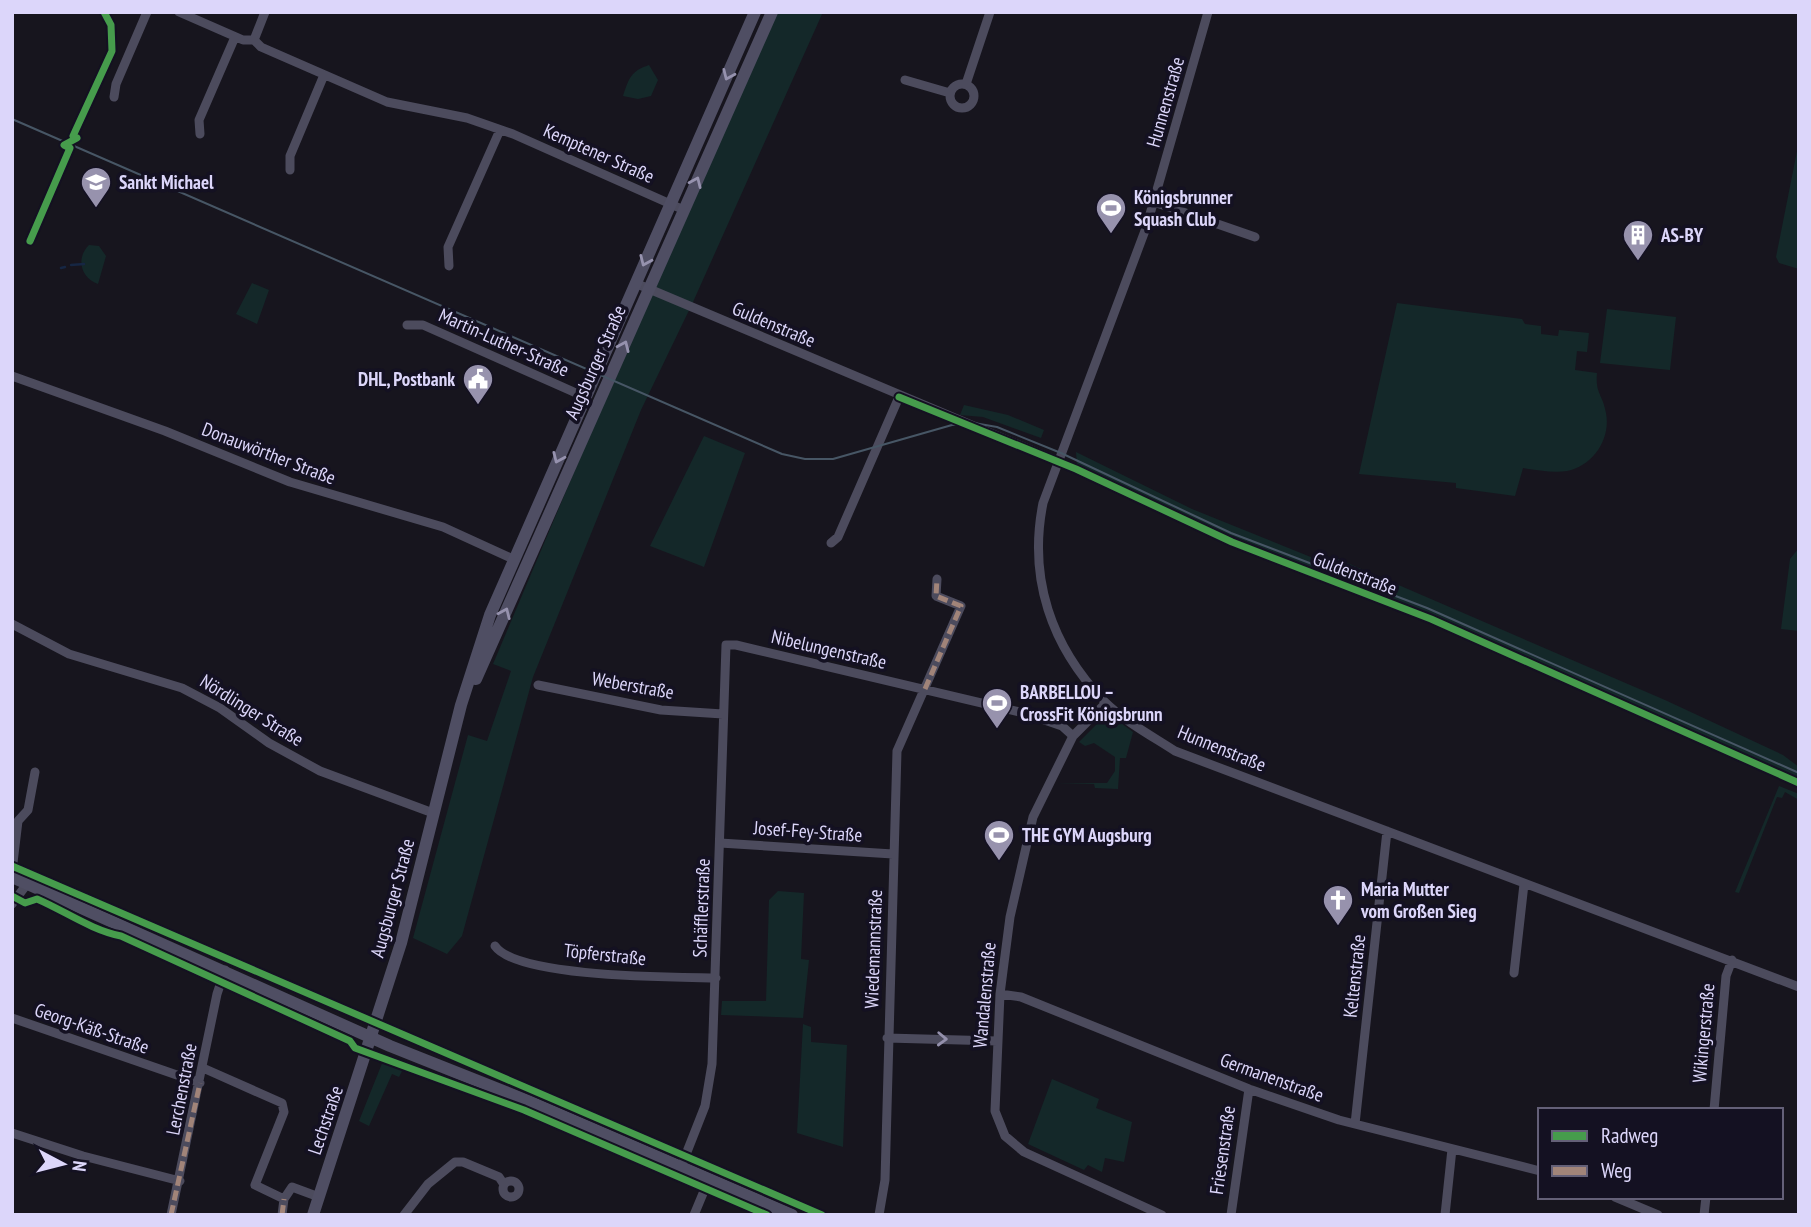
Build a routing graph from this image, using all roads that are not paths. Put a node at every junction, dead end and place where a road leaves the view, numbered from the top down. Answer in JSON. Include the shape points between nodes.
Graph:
{"nodes":[{"id":1,"x":147,"y":12,"type":"edge"},
{"id":2,"x":179,"y":12,"type":"edge"},
{"id":3,"x":265,"y":12,"type":"edge"},
{"id":4,"x":755,"y":12,"type":"edge"},
{"id":5,"x":772,"y":12,"type":"edge"},
{"id":6,"x":990,"y":12,"type":"edge"},
{"id":7,"x":1208,"y":12,"type":"edge"},
{"id":8,"x":235,"y":37,"type":"junction"},
{"id":9,"x":254,"y":40,"type":"junction"},
{"id":10,"x":324,"y":75,"type":"junction"},
{"id":11,"x":905,"y":80,"type":"dead end"},
{"id":12,"x":966,"y":84,"type":"junction"},
{"id":13,"x":950,"y":93,"type":"junction"},
{"id":14,"x":114,"y":97,"type":"dead end"},
{"id":15,"x":500,"y":130,"type":"junction"},
{"id":16,"x":200,"y":134,"type":"dead end"},
{"id":17,"x":290,"y":170,"type":"dead end"},
{"id":18,"x":1154,"y":202,"type":"junction"},
{"id":19,"x":670,"y":204,"type":"junction"},
{"id":20,"x":684,"y":210,"type":"junction"},
{"id":21,"x":1255,"y":237,"type":"dead end"},
{"id":22,"x":449,"y":266,"type":"dead end"},
{"id":23,"x":635,"y":283,"type":"junction"},
{"id":24,"x":649,"y":289,"type":"junction"},
{"id":25,"x":407,"y":326,"type":"dead end"},
{"id":26,"x":12,"y":376,"type":"edge"},
{"id":27,"x":584,"y":397,"type":"junction"},
{"id":28,"x":899,"y":397,"type":"junction"},
{"id":29,"x":1058,"y":462,"type":"junction"},
{"id":30,"x":831,"y":543,"type":"dead end"},
{"id":31,"x":513,"y":559,"type":"junction"},
{"id":32,"x":937,"y":579,"type":"dead end"},
{"id":33,"x":12,"y":624,"type":"edge"},
{"id":34,"x":726,"y":645,"type":"joint"},
{"id":35,"x":538,"y":685,"type":"dead end"},
{"id":36,"x":925,"y":689,"type":"junction"},
{"id":37,"x":1106,"y":703,"type":"junction"},
{"id":38,"x":723,"y":714,"type":"junction"},
{"id":39,"x":456,"y":728,"type":"junction"},
{"id":40,"x":1073,"y":736,"type":"junction"},
{"id":41,"x":35,"y":772,"type":"dead end"},
{"id":42,"x":1799,"y":783,"type":"edge"},
{"id":43,"x":433,"y":813,"type":"junction"},
{"id":44,"x":1387,"y":831,"type":"junction"},
{"id":45,"x":720,"y":843,"type":"junction"},
{"id":46,"x":894,"y":854,"type":"junction"},
{"id":47,"x":12,"y":871,"type":"edge"},
{"id":48,"x":12,"y":877,"type":"edge"},
{"id":49,"x":27,"y":884,"type":"junction"},
{"id":50,"x":1524,"y":884,"type":"junction"},
{"id":51,"x":12,"y":904,"type":"edge"},
{"id":52,"x":495,"y":946,"type":"dead end"},
{"id":53,"x":1732,"y":960,"type":"junction"},
{"id":54,"x":225,"y":970,"type":"junction"},
{"id":55,"x":1514,"y":973,"type":"dead end"},
{"id":56,"x":716,"y":978,"type":"junction"},
{"id":57,"x":1799,"y":987,"type":"edge"},
{"id":58,"x":1000,"y":994,"type":"junction"},
{"id":59,"x":12,"y":1018,"type":"edge"},
{"id":60,"x":373,"y":1037,"type":"junction"},
{"id":61,"x":887,"y":1038,"type":"junction"},
{"id":62,"x":997,"y":1041,"type":"junction"},
{"id":63,"x":203,"y":1068,"type":"junction"},
{"id":64,"x":200,"y":1083,"type":"junction"},
{"id":65,"x":1249,"y":1089,"type":"junction"},
{"id":66,"x":1714,"y":1108,"type":"edge"},
{"id":67,"x":1355,"y":1124,"type":"junction"},
{"id":68,"x":12,"y":1133,"type":"edge"},
{"id":69,"x":1452,"y":1149,"type":"junction"},
{"id":70,"x":681,"y":1167,"type":"junction"},
{"id":71,"x":1538,"y":1170,"type":"edge"},
{"id":72,"x":709,"y":1179,"type":"junction"},
{"id":73,"x":180,"y":1181,"type":"junction"},
{"id":74,"x":503,"y":1183,"type":"dead end"},
{"id":75,"x":319,"y":1197,"type":"junction"},
{"id":76,"x":285,"y":1199,"type":"junction"},
{"id":77,"x":1620,"y":1199,"type":"edge"},
{"id":78,"x":171,"y":1215,"type":"edge"},
{"id":79,"x":282,"y":1215,"type":"edge"},
{"id":80,"x":313,"y":1215,"type":"edge"},
{"id":81,"x":404,"y":1215,"type":"edge"},
{"id":82,"x":694,"y":1215,"type":"edge"},
{"id":83,"x":792,"y":1215,"type":"edge"},
{"id":84,"x":879,"y":1215,"type":"edge"},
{"id":85,"x":1162,"y":1215,"type":"edge"},
{"id":86,"x":1231,"y":1215,"type":"edge"},
{"id":87,"x":1445,"y":1215,"type":"edge"},
{"id":88,"x":1658,"y":1215,"type":"edge"}],
"edges":[{"from":1,"to":14,"type":"street"},
{"from":2,"to":8,"type":"street","name":"Kemptener Straße"},
{"from":3,"to":9,"type":"street"},
{"from":4,"to":19,"type":"street","name":"Augsburger Straße","one_way":true},
{"from":20,"to":5,"type":"street","name":"Augsburger Straße","one_way":true},
{"from":6,"to":12,"type":"street"},
{"from":7,"to":18,"type":"street","name":"Hunnenstraße"},
{"from":8,"to":9,"type":"street","name":"Kemptener Straße"},
{"from":8,"to":16,"type":"street","via":[[199,120]]},
{"from":9,"to":10,"type":"street","name":"Kemptener Straße"},
{"from":10,"to":15,"type":"street","name":"Kemptener Straße","via":[[387,102],[467,118]]},
{"from":10,"to":17,"type":"street","via":[[290,156]]},
{"from":11,"to":13,"type":"street"},
{"from":12,"to":13,"type":"street","via":[[954,86]]},
{"from":12,"to":13,"type":"street","via":[[974,92],[968,107],[956,107]]},
{"from":15,"to":19,"type":"street","name":"Kemptener Straße"},
{"from":15,"to":22,"type":"street","via":[[448,247]]},
{"from":18,"to":21,"type":"street"},
{"from":18,"to":29,"type":"street","name":"Hunnenstraße"},
{"from":19,"to":20,"type":"street","name":"Kemptener Straße"},
{"from":19,"to":23,"type":"street","name":"Augsburger Straße","one_way":true},
{"from":20,"to":24,"type":"street","name":"Augsburger Straße"},
{"from":23,"to":24,"type":"street","name":"Guldenstraße"},
{"from":23,"to":27,"type":"street","name":"Augsburger Straße"},
{"from":24,"to":28,"type":"street","name":"Guldenstraße"},
{"from":39,"to":24,"type":"street","name":"Augsburger Straße","one_way":true},
{"from":25,"to":27,"type":"street","name":"Martin-Luther-Straße","via":[[423,325]]},
{"from":26,"to":31,"type":"street","name":"Donauwörther Straße","via":[[290,482],[443,527]]},
{"from":27,"to":31,"type":"street","name":"Augsburger Straße","one_way":true},
{"from":28,"to":29,"type":"street","name":"Guldenstraße"},
{"from":28,"to":30,"type":"street","via":[[838,537]]},
{"from":29,"to":37,"type":"street","name":"Hunnenstraße","via":[[1039,520],[1041,590],[1075,666]]},
{"from":29,"to":42,"type":"street","name":"Guldenstraße","via":[[1231,542],[1431,619]]},
{"from":31,"to":39,"type":"street","name":"Augsburger Straße","via":[[476,655]]},
{"from":32,"to":36,"type":"street","via":[[936,596],[961,606]]},
{"from":33,"to":43,"type":"street","name":"Nördlinger Straße","via":[[69,654],[182,688],[320,771]]},
{"from":34,"to":36,"type":"street","name":"Nibelungenstraße"},
{"from":34,"to":38,"type":"street","name":"Schäfflerstraße"},
{"from":35,"to":38,"type":"street","name":"Weberstraße","via":[[661,710]]},
{"from":36,"to":40,"type":"street","name":"Nibelungenstraße","via":[[1053,721]]},
{"from":36,"to":46,"type":"street","name":"Wiedemannstraße","via":[[897,751]]},
{"from":37,"to":40,"type":"street","name":"Wandalenstraße"},
{"from":37,"to":44,"type":"street","name":"Hunnenstraße","via":[[1175,751]]},
{"from":38,"to":45,"type":"street","name":"Schäfflerstraße"},
{"from":39,"to":43,"type":"street","name":"Augsburger Straße"},
{"from":40,"to":58,"type":"street","name":"Wandalenstraße","via":[[1034,817],[1025,847]]},
{"from":41,"to":47,"type":"street","via":[[28,810],[18,821]]},
{"from":43,"to":60,"type":"street","name":"Augsburger Straße"},
{"from":44,"to":50,"type":"street","name":"Hunnenstraße"},
{"from":44,"to":67,"type":"street","name":"Keltenstraße"},
{"from":45,"to":46,"type":"street","name":"Josef-Fey-Straße"},
{"from":45,"to":56,"type":"street","name":"Schäfflerstraße"},
{"from":46,"to":61,"type":"street","name":"Wiedemannstraße"},
{"from":48,"to":49,"type":"street"},
{"from":49,"to":51,"type":"street"},
{"from":49,"to":54,"type":"street"},
{"from":50,"to":53,"type":"street","name":"Hunnenstraße"},
{"from":50,"to":55,"type":"street"},
{"from":52,"to":56,"type":"street","name":"Töpferstraße","via":[[499,953],[581,974]]},
{"from":53,"to":57,"type":"street","name":"Hunnenstraße"},
{"from":53,"to":66,"type":"street","name":"Wikingerstraße","via":[[1726,976]]},
{"from":54,"to":60,"type":"street"},
{"from":54,"to":63,"type":"street","name":"Lerchenstraße"},
{"from":56,"to":70,"type":"street","name":"Schäfflerstraße","via":[[705,1106]]},
{"from":58,"to":62,"type":"street","name":"Wandalenstraße"},
{"from":58,"to":65,"type":"street","name":"Germanenstraße","via":[[1021,997]]},
{"from":59,"to":64,"type":"street","name":"Georg-Käß-Straße"},
{"from":60,"to":70,"type":"street"},
{"from":60,"to":75,"type":"street","name":"Lechstraße"},
{"from":61,"to":62,"type":"street","one_way":true},
{"from":61,"to":84,"type":"street","name":"Wiedemannstraße","via":[[885,1180]]},
{"from":62,"to":85,"type":"street","name":"Wandalenstraße","via":[[995,1111],[1005,1136],[1024,1152]]},
{"from":63,"to":64,"type":"street","name":"Lerchenstraße"},
{"from":63,"to":76,"type":"street","via":[[282,1103],[284,1112],[255,1185]]},
{"from":64,"to":73,"type":"street","name":"Lerchenstraße"},
{"from":65,"to":67,"type":"street","name":"Germanenstraße"},
{"from":65,"to":86,"type":"street","name":"Friesenstraße"},
{"from":67,"to":69,"type":"street","name":"Germanenstraße"},
{"from":68,"to":73,"type":"street"},
{"from":69,"to":71,"type":"street","name":"Germanenstraße"},
{"from":69,"to":87,"type":"street"},
{"from":70,"to":72,"type":"street"},
{"from":72,"to":82,"type":"street"},
{"from":72,"to":83,"type":"street"},
{"from":73,"to":78,"type":"street","name":"Lerchenstraße"},
{"from":74,"to":81,"type":"street","via":[[499,1177],[455,1162],[428,1184]]},
{"from":75,"to":76,"type":"street","via":[[292,1187]]},
{"from":75,"to":80,"type":"street","name":"Lechstraße"},
{"from":76,"to":79,"type":"street"},
{"from":77,"to":88,"type":"street"}]}
